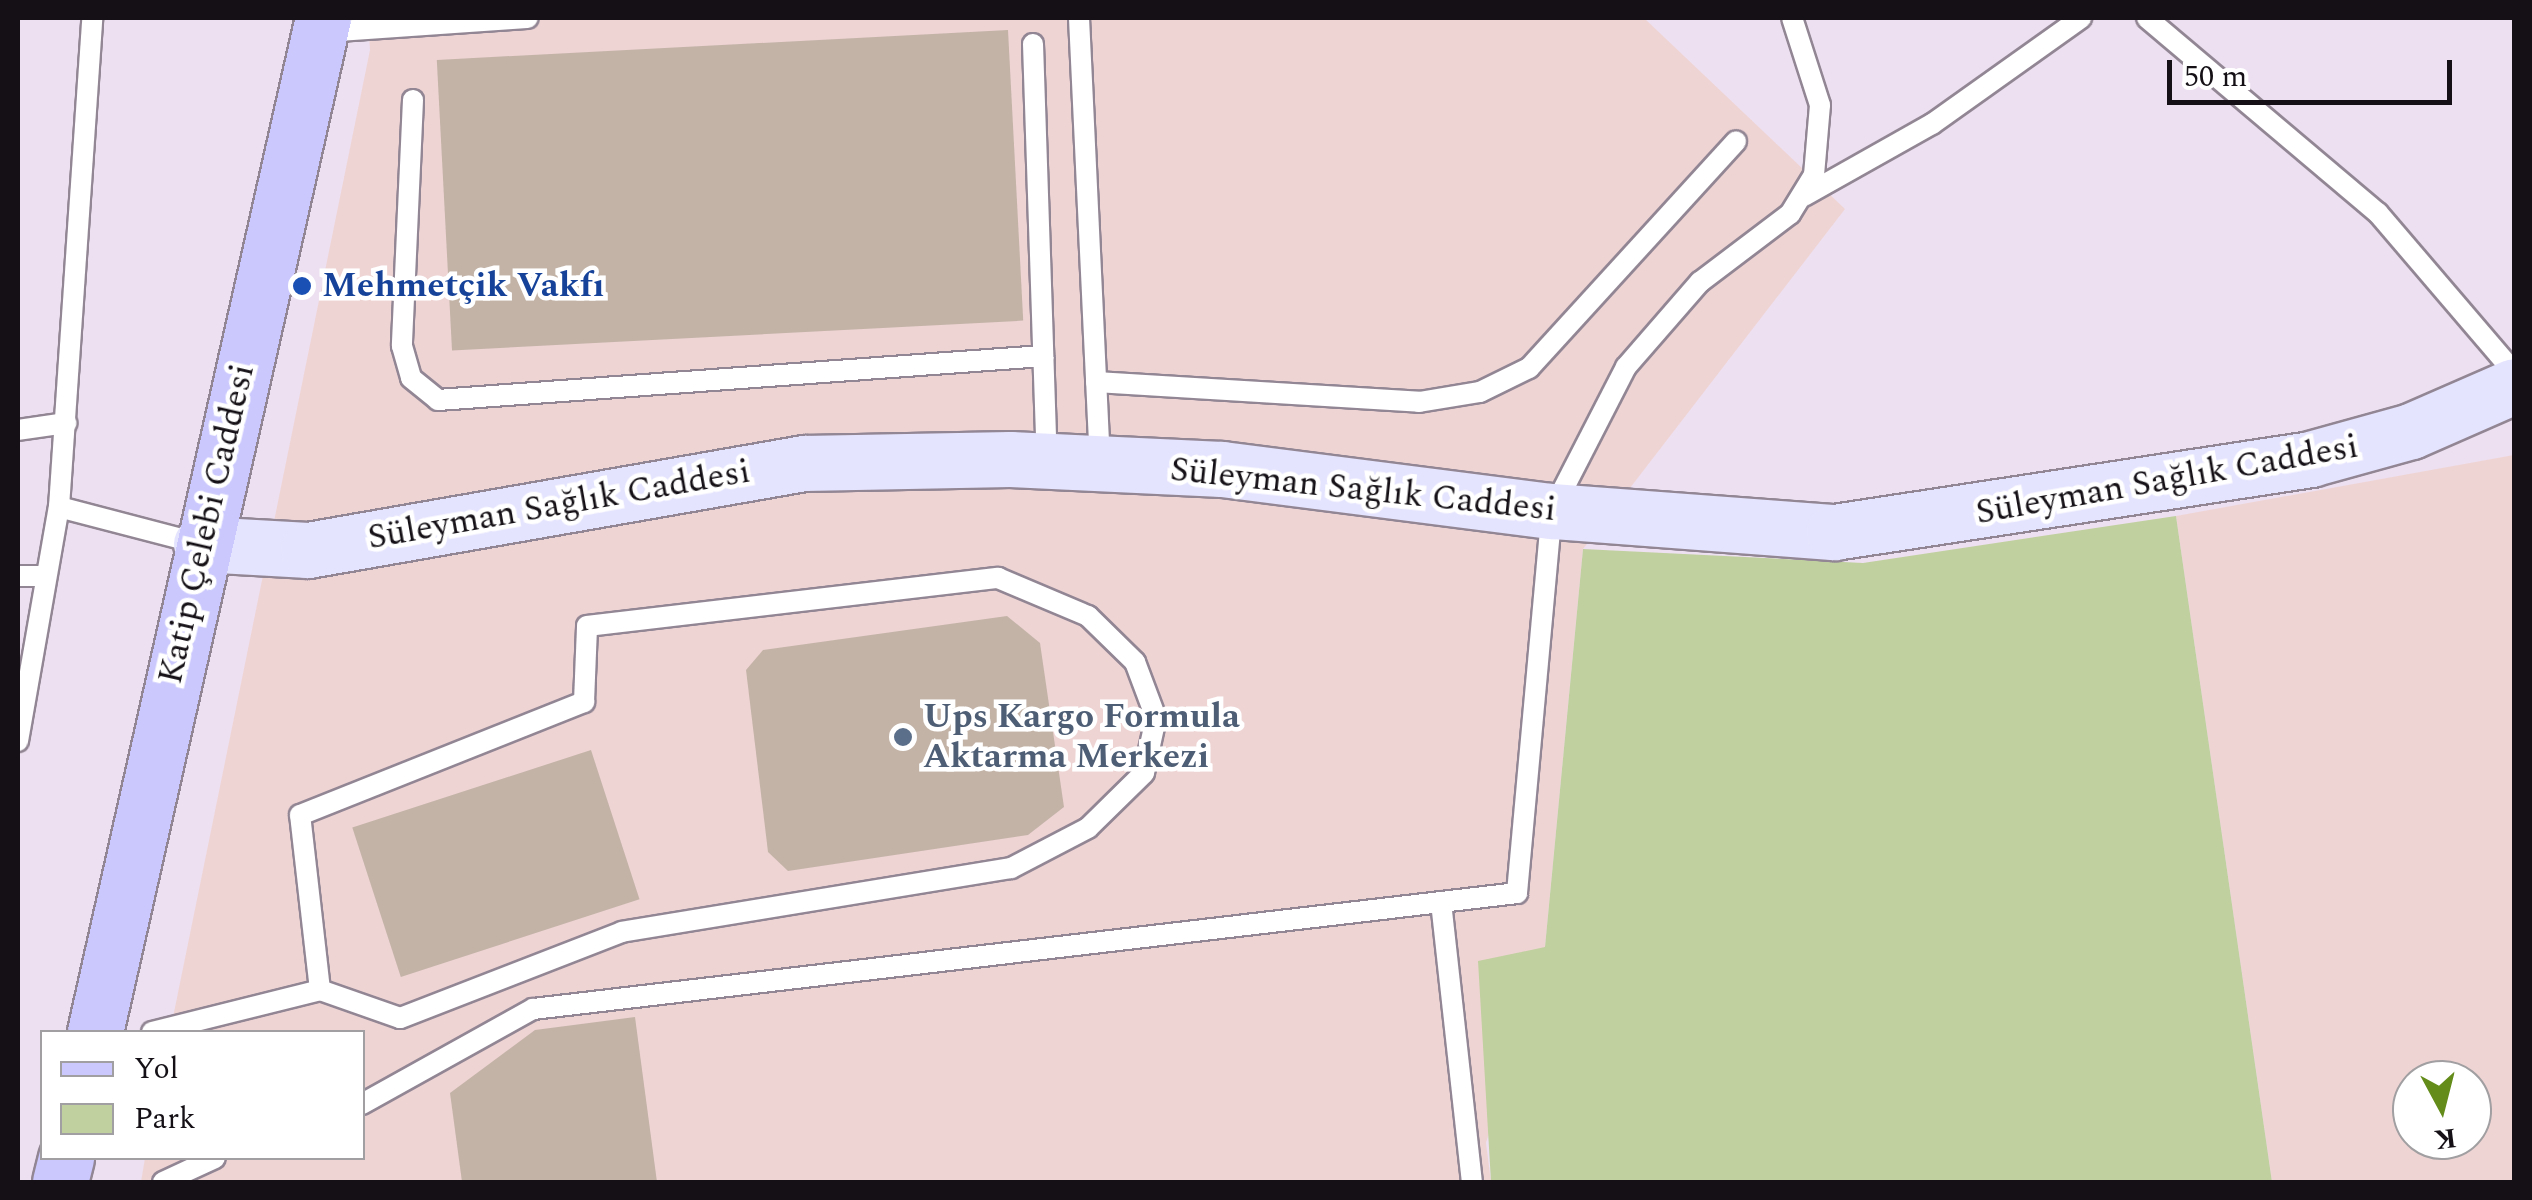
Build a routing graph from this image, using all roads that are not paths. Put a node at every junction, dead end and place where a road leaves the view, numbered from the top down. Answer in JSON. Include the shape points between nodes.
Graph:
{"nodes":[{"id":1,"x":92,"y":18,"type":"edge"},
{"id":2,"x":528,"y":18,"type":"edge"},
{"id":3,"x":1078,"y":18,"type":"edge"},
{"id":4,"x":1792,"y":18,"type":"edge"},
{"id":5,"x":2081,"y":18,"type":"edge"},
{"id":6,"x":2146,"y":18,"type":"edge"},
{"id":7,"x":322,"y":25,"type":"edge"},
{"id":8,"x":1033,"y":44,"type":"dead end"},
{"id":9,"x":413,"y":100,"type":"dead end"},
{"id":10,"x":1736,"y":141,"type":"dead end"},
{"id":11,"x":1804,"y":196,"type":"junction"},
{"id":12,"x":1043,"y":356,"type":"junction"},
{"id":13,"x":2514,"y":372,"type":"edge"},
{"id":14,"x":1096,"y":382,"type":"junction"},
{"id":15,"x":2514,"y":386,"type":"edge"},
{"id":16,"x":66,"y":423,"type":"junction"},
{"id":17,"x":18,"y":430,"type":"edge"},
{"id":18,"x":1047,"y":461,"type":"junction"},
{"id":19,"x":1100,"y":464,"type":"junction"},
{"id":20,"x":59,"y":506,"type":"junction"},
{"id":21,"x":1552,"y":511,"type":"junction"},
{"id":22,"x":201,"y":544,"type":"junction"},
{"id":23,"x":18,"y":576,"type":"edge"},
{"id":24,"x":46,"y":576,"type":"junction"},
{"id":25,"x":18,"y":741,"type":"edge"},
{"id":26,"x":1441,"y":902,"type":"junction"},
{"id":27,"x":320,"y":990,"type":"junction"},
{"id":28,"x":96,"y":1030,"type":"edge"},
{"id":29,"x":160,"y":1030,"type":"edge"},
{"id":30,"x":365,"y":1102,"type":"edge"},
{"id":31,"x":211,"y":1160,"type":"edge"},
{"id":32,"x":163,"y":1182,"type":"edge"},
{"id":33,"x":1472,"y":1182,"type":"edge"}],
"edges":[{"from":1,"to":16,"type":"lane"},
{"from":2,"to":7,"type":"lane"},
{"from":3,"to":14,"type":"lane"},
{"from":4,"to":11,"type":"lane","via":[[1822,129]]},
{"from":5,"to":11,"type":"lane","via":[[1932,124]]},
{"from":6,"to":13,"type":"lane","via":[[2378,213]]},
{"from":7,"to":22,"type":"main road","name":"Katip Çelebi Caddesi"},
{"from":8,"to":12,"type":"lane"},
{"from":9,"to":12,"type":"lane","via":[[402,346],[411,378],[438,400]]},
{"from":10,"to":14,"type":"lane","via":[[1529,368],[1480,392],[1419,402]]},
{"from":11,"to":21,"type":"lane","via":[[1661,322],[1596,414]]},
{"from":12,"to":18,"type":"lane"},
{"from":14,"to":19,"type":"lane"},
{"from":15,"to":21,"type":"street","name":"Süleyman Sağlık Caddesi","via":[[2412,431],[2310,459],[1922,524],[1734,529]]},
{"from":16,"to":17,"type":"lane"},
{"from":16,"to":20,"type":"lane"},
{"from":18,"to":19,"type":"street","name":"Süleyman Sağlık Caddesi"},
{"from":18,"to":22,"type":"street","name":"Süleyman Sağlık Caddesi","via":[[804,463],[308,550]]},
{"from":19,"to":21,"type":"street","name":"Süleyman Sağlık Caddesi","via":[[1222,469]]},
{"from":20,"to":22,"type":"lane"},
{"from":20,"to":24,"type":"lane"},
{"from":21,"to":26,"type":"lane","via":[[1517,893]]},
{"from":22,"to":28,"type":"main road","name":"Katip Çelebi Caddesi"},
{"from":23,"to":24,"type":"lane"},
{"from":24,"to":25,"type":"lane"},
{"from":26,"to":30,"type":"lane","via":[[534,1009]]},
{"from":26,"to":33,"type":"lane"},
{"from":27,"to":27,"type":"lane","via":[[300,815],[584,702],[587,626],[998,578],[1088,616],[1135,662],[1156,718],[1144,773],[1088,828],[1011,868],[622,932],[400,1018]]},
{"from":27,"to":29,"type":"lane"},
{"from":31,"to":32,"type":"lane"}]}
